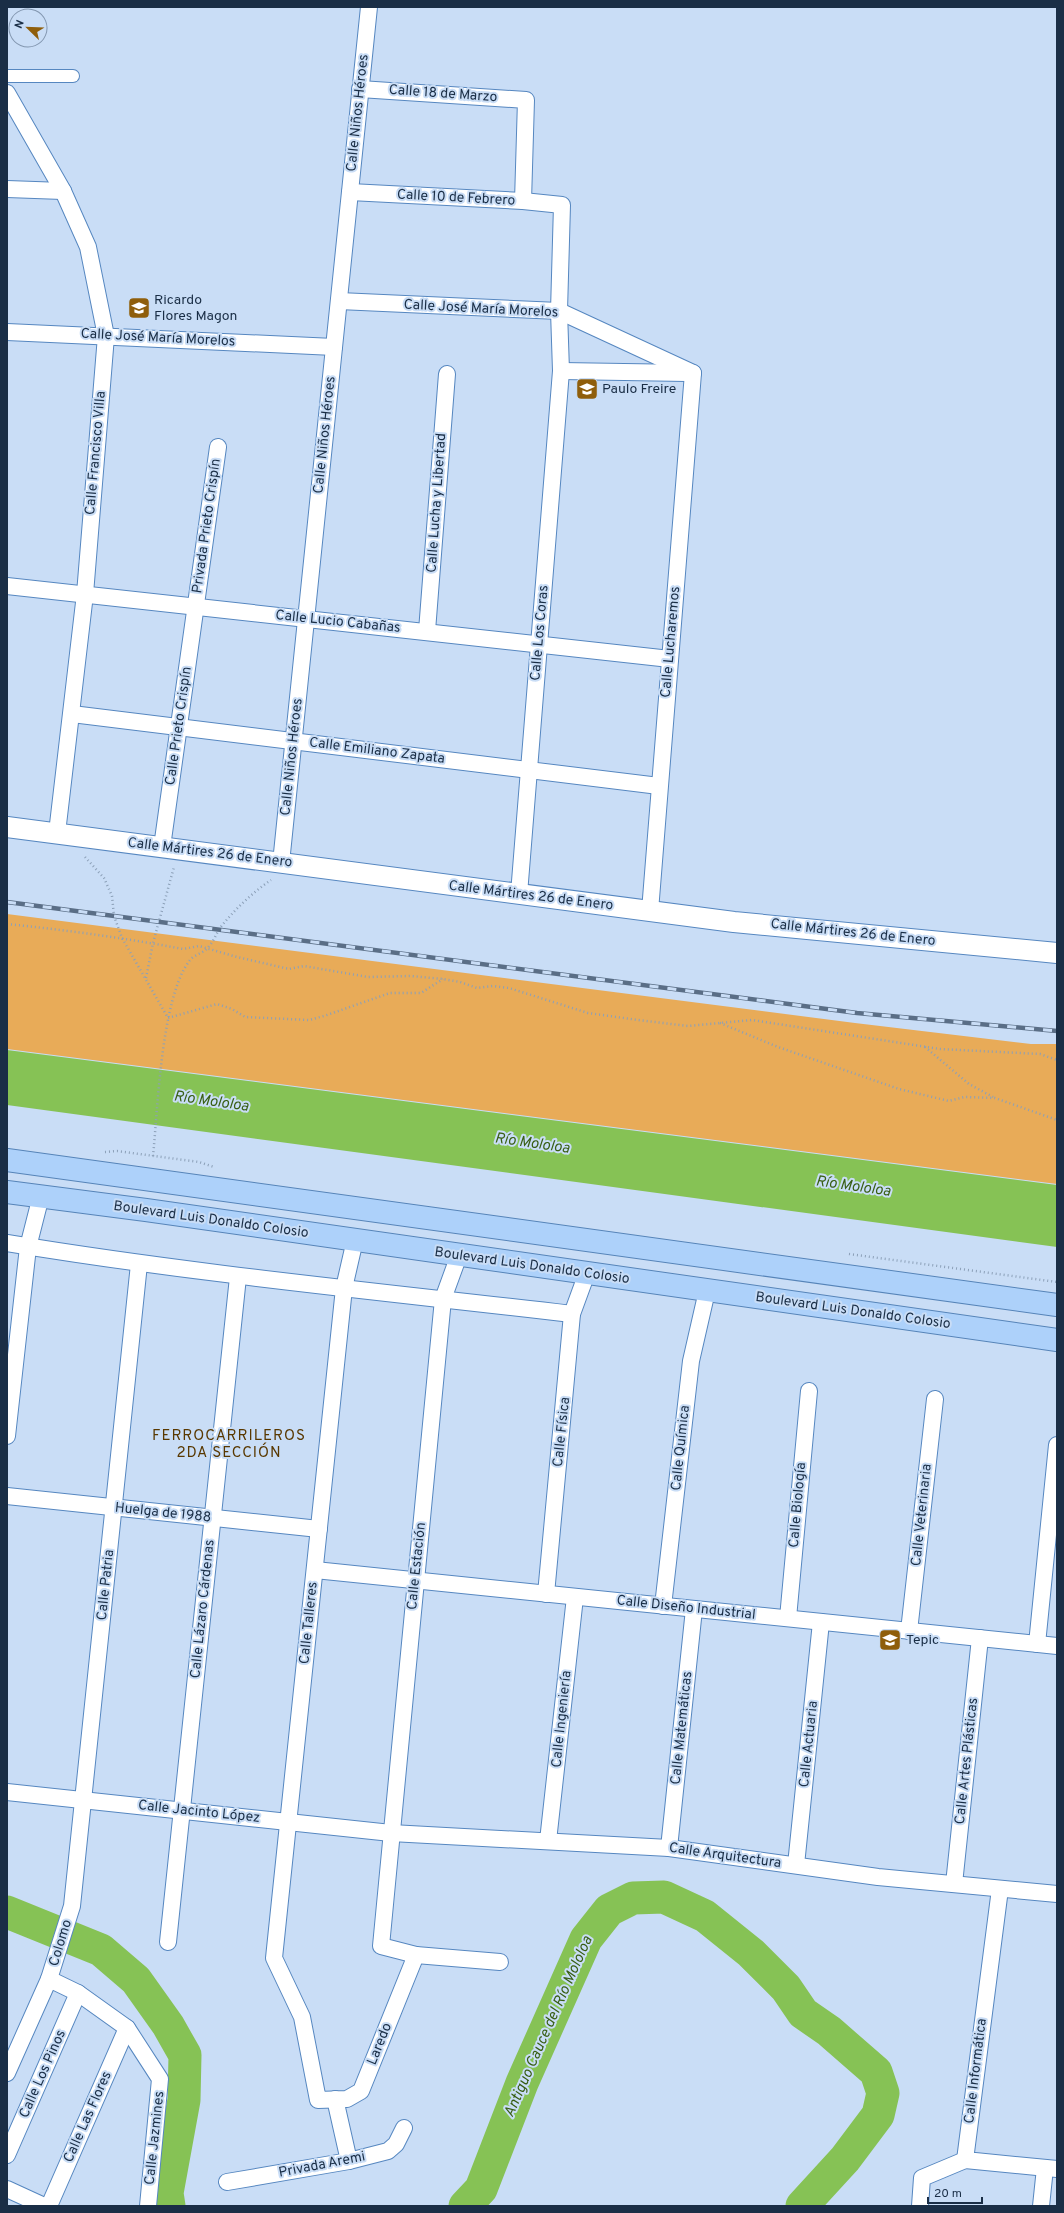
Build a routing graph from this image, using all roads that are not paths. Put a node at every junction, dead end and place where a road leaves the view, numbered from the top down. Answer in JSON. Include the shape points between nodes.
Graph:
{"nodes":[{"id":1,"x":369,"y":7,"type":"edge"},
{"id":2,"x":7,"y":76,"type":"edge"},
{"id":3,"x":73,"y":76,"type":"dead end"},
{"id":4,"x":360,"y":89,"type":"junction"},
{"id":5,"x":7,"y":93,"type":"edge"},
{"id":6,"x":7,"y":189,"type":"edge"},
{"id":7,"x":63,"y":191,"type":"junction"},
{"id":8,"x":350,"y":192,"type":"junction"},
{"id":9,"x":523,"y":201,"type":"junction"},
{"id":10,"x":339,"y":301,"type":"junction"},
{"id":11,"x":559,"y":311,"type":"junction"},
{"id":12,"x":7,"y":332,"type":"edge"},
{"id":13,"x":106,"y":336,"type":"junction"},
{"id":14,"x":334,"y":347,"type":"junction"},
{"id":15,"x":561,"y":371,"type":"junction"},
{"id":16,"x":693,"y":373,"type":"junction"},
{"id":17,"x":447,"y":374,"type":"dead end"},
{"id":18,"x":218,"y":447,"type":"dead end"},
{"id":19,"x":7,"y":586,"type":"edge"},
{"id":20,"x":85,"y":594,"type":"junction"},
{"id":21,"x":196,"y":606,"type":"junction"},
{"id":22,"x":306,"y":618,"type":"junction"},
{"id":23,"x":427,"y":632,"type":"junction"},
{"id":24,"x":539,"y":644,"type":"junction"},
{"id":25,"x":670,"y":658,"type":"junction"},
{"id":26,"x":72,"y":714,"type":"junction"},
{"id":27,"x":179,"y":726,"type":"junction"},
{"id":28,"x":293,"y":741,"type":"junction"},
{"id":29,"x":529,"y":770,"type":"junction"},
{"id":30,"x":659,"y":786,"type":"junction"},
{"id":31,"x":7,"y":827,"type":"edge"},
{"id":32,"x":58,"y":833,"type":"junction"},
{"id":33,"x":162,"y":847,"type":"junction"},
{"id":34,"x":281,"y":863,"type":"junction"},
{"id":35,"x":519,"y":894,"type":"junction"},
{"id":36,"x":650,"y":911,"type":"junction"},
{"id":37,"x":1057,"y":953,"type":"edge"},
{"id":38,"x":7,"y":1160,"type":"edge"},
{"id":39,"x":199,"y":1186,"type":"junction"},
{"id":40,"x":7,"y":1192,"type":"edge"},
{"id":41,"x":41,"y":1196,"type":"junction"},
{"id":42,"x":194,"y":1217,"type":"junction"},
{"id":43,"x":356,"y":1240,"type":"junction"},
{"id":44,"x":7,"y":1243,"type":"edge"},
{"id":45,"x":28,"y":1247,"type":"junction"},
{"id":46,"x":459,"y":1255,"type":"junction"},
{"id":47,"x":139,"y":1264,"type":"junction"},
{"id":48,"x":588,"y":1274,"type":"junction"},
{"id":49,"x":238,"y":1277,"type":"junction"},
{"id":50,"x":344,"y":1288,"type":"junction"},
{"id":51,"x":707,"y":1291,"type":"junction"},
{"id":52,"x":443,"y":1299,"type":"junction"},
{"id":53,"x":1057,"y":1305,"type":"edge"},
{"id":54,"x":572,"y":1314,"type":"junction"},
{"id":55,"x":1057,"y":1340,"type":"edge"},
{"id":56,"x":809,"y":1391,"type":"dead end"},
{"id":57,"x":935,"y":1399,"type":"dead end"},
{"id":58,"x":7,"y":1436,"type":"edge"},
{"id":59,"x":1057,"y":1445,"type":"edge"},
{"id":60,"x":7,"y":1496,"type":"edge"},
{"id":61,"x":114,"y":1508,"type":"junction"},
{"id":62,"x":213,"y":1518,"type":"junction"},
{"id":63,"x":319,"y":1529,"type":"junction"},
{"id":64,"x":315,"y":1570,"type":"junction"},
{"id":65,"x":415,"y":1580,"type":"junction"},
{"id":66,"x":546,"y":1594,"type":"junction"},
{"id":67,"x":575,"y":1597,"type":"junction"},
{"id":68,"x":663,"y":1606,"type":"junction"},
{"id":69,"x":694,"y":1609,"type":"junction"},
{"id":70,"x":788,"y":1618,"type":"junction"},
{"id":71,"x":821,"y":1622,"type":"junction"},
{"id":72,"x":909,"y":1631,"type":"junction"},
{"id":73,"x":980,"y":1638,"type":"junction"},
{"id":74,"x":1037,"y":1644,"type":"junction"},
{"id":75,"x":1057,"y":1646,"type":"edge"},
{"id":76,"x":7,"y":1792,"type":"edge"},
{"id":77,"x":84,"y":1800,"type":"junction"},
{"id":78,"x":182,"y":1811,"type":"junction"},
{"id":79,"x":288,"y":1822,"type":"junction"},
{"id":80,"x":391,"y":1833,"type":"junction"},
{"id":81,"x":548,"y":1841,"type":"junction"},
{"id":82,"x":669,"y":1848,"type":"junction"},
{"id":83,"x":796,"y":1866,"type":"junction"},
{"id":84,"x":954,"y":1884,"type":"junction"},
{"id":85,"x":1000,"y":1889,"type":"junction"},
{"id":86,"x":1057,"y":1894,"type":"edge"},
{"id":87,"x":72,"y":1906,"type":"joint"},
{"id":88,"x":168,"y":1942,"type":"dead end"},
{"id":89,"x":416,"y":1955,"type":"junction"},
{"id":90,"x":274,"y":1958,"type":"joint"},
{"id":91,"x":500,"y":1962,"type":"dead end"},
{"id":92,"x":51,"y":1974,"type":"junction"},
{"id":93,"x":78,"y":1993,"type":"junction"},
{"id":94,"x":127,"y":2028,"type":"junction"},
{"id":95,"x":7,"y":2073,"type":"edge"},
{"id":96,"x":335,"y":2100,"type":"junction"},
{"id":97,"x":404,"y":2128,"type":"dead end"},
{"id":98,"x":7,"y":2155,"type":"edge"},
{"id":99,"x":964,"y":2160,"type":"junction"},
{"id":100,"x":349,"y":2161,"type":"junction"},
{"id":101,"x":1051,"y":2168,"type":"edge"},
{"id":102,"x":227,"y":2182,"type":"dead end"},
{"id":103,"x":7,"y":2189,"type":"edge"},
{"id":104,"x":44,"y":2206,"type":"edge"},
{"id":105,"x":49,"y":2206,"type":"edge"},
{"id":106,"x":148,"y":2206,"type":"edge"},
{"id":107,"x":920,"y":2206,"type":"edge"},
{"id":108,"x":1041,"y":2206,"type":"edge"}],
"edges":[{"from":1,"to":4,"type":"street","name":"Calle Niños Héroes"},
{"from":2,"to":3,"type":"street"},
{"from":4,"to":8,"type":"street","name":"Calle Niños Héroes"},
{"from":4,"to":9,"type":"street","name":"Calle 18 de Marzo","via":[[526,100]]},
{"from":5,"to":7,"type":"street","name":"Calle Francisco Villa"},
{"from":6,"to":7,"type":"street"},
{"from":7,"to":13,"type":"street","name":"Calle Francisco Villa","via":[[88,246]]},
{"from":8,"to":9,"type":"street","name":"Calle 10 de Febrero"},
{"from":8,"to":10,"type":"street","name":"Calle Niños Héroes"},
{"from":9,"to":11,"type":"street","name":"Calle 10 de Febrero","via":[[562,205]]},
{"from":10,"to":11,"type":"street","name":"Calle José María Morelos"},
{"from":10,"to":14,"type":"street","name":"Calle Niños Héroes"},
{"from":11,"to":15,"type":"street"},
{"from":11,"to":16,"type":"street","name":"Calle José María Morelos"},
{"from":12,"to":13,"type":"street","name":"Calle José María Morelos"},
{"from":13,"to":14,"type":"street","name":"Calle José María Morelos"},
{"from":13,"to":20,"type":"street","name":"Calle Francisco Villa"},
{"from":14,"to":22,"type":"street","name":"Calle Niños Héroes"},
{"from":15,"to":16,"type":"street"},
{"from":15,"to":24,"type":"street","name":"Calle Los Coras"},
{"from":16,"to":25,"type":"street","name":"Calle Lucharemos"},
{"from":17,"to":23,"type":"street","name":"Calle Lucha y Libertad"},
{"from":18,"to":21,"type":"street","name":"Privada Prieto Crispín"},
{"from":19,"to":20,"type":"street","name":"Calle Lucio Cabañas"},
{"from":20,"to":21,"type":"street","name":"Calle Lucio Cabañas"},
{"from":20,"to":26,"type":"street","name":"Calle Francisco Villa"},
{"from":21,"to":22,"type":"street","name":"Calle Lucio Cabañas"},
{"from":21,"to":27,"type":"street","name":"Calle Prieto Crispín"},
{"from":22,"to":23,"type":"street","name":"Calle Lucio Cabañas"},
{"from":22,"to":28,"type":"street","name":"Calle Niños Héroes"},
{"from":23,"to":24,"type":"street","name":"Calle Lucio Cabañas"},
{"from":24,"to":25,"type":"street","name":"Calle Lucio Cabañas"},
{"from":24,"to":29,"type":"street","name":"Calle Los Coras"},
{"from":25,"to":30,"type":"street","name":"Calle Lucharemos"},
{"from":26,"to":27,"type":"street","name":"Calle Emiliano Zapata"},
{"from":26,"to":32,"type":"street","name":"Calle Francisco Villa"},
{"from":27,"to":28,"type":"street","name":"Calle Emiliano Zapata"},
{"from":27,"to":33,"type":"street","name":"Calle Prieto Crispín"},
{"from":28,"to":29,"type":"street","name":"Calle Emiliano Zapata"},
{"from":28,"to":34,"type":"street","name":"Calle Niños Héroes"},
{"from":29,"to":30,"type":"street","name":"Calle Emiliano Zapata"},
{"from":29,"to":35,"type":"street","name":"Calle Los Coras"},
{"from":30,"to":36,"type":"street","name":"Calle Lucharemos"},
{"from":31,"to":32,"type":"street","name":"Calle Mártires 26 de Enero"},
{"from":32,"to":33,"type":"street","name":"Calle Mártires 26 de Enero"},
{"from":33,"to":34,"type":"street","name":"Calle Mártires 26 de Enero"},
{"from":34,"to":35,"type":"street","name":"Calle Mártires 26 de Enero"},
{"from":35,"to":36,"type":"street","name":"Calle Mártires 26 de Enero"},
{"from":36,"to":37,"type":"street","name":"Calle Mártires 26 de Enero","via":[[734,922]]},
{"from":38,"to":39,"type":"main road"},
{"from":39,"to":42,"type":"main road"},
{"from":39,"to":53,"type":"main road"},
{"from":40,"to":41,"type":"main road","name":"Boulevard Luis Donaldo Colosio"},
{"from":41,"to":42,"type":"main road","name":"Boulevard Luis Donaldo Colosio"},
{"from":41,"to":45,"type":"street"},
{"from":42,"to":43,"type":"main road","name":"Boulevard Luis Donaldo Colosio"},
{"from":43,"to":46,"type":"main road","name":"Boulevard Luis Donaldo Colosio"},
{"from":43,"to":50,"type":"street","name":"Calle Talleres"},
{"from":44,"to":45,"type":"street"},
{"from":45,"to":47,"type":"street"},
{"from":45,"to":58,"type":"street"},
{"from":46,"to":48,"type":"main road","name":"Boulevard Luis Donaldo Colosio"},
{"from":46,"to":52,"type":"street","name":"Calle Estación"},
{"from":47,"to":49,"type":"street"},
{"from":47,"to":61,"type":"street","name":"Calle Patria"},
{"from":48,"to":51,"type":"main road","name":"Boulevard Luis Donaldo Colosio"},
{"from":48,"to":54,"type":"street","name":"Calle Física"},
{"from":49,"to":50,"type":"street"},
{"from":49,"to":62,"type":"street","name":"Calle Lázaro Cárdenas"},
{"from":50,"to":52,"type":"street"},
{"from":50,"to":63,"type":"street","name":"Calle Talleres"},
{"from":51,"to":55,"type":"main road","name":"Boulevard Luis Donaldo Colosio"},
{"from":51,"to":68,"type":"street","name":"Calle Química","via":[[691,1361]]},
{"from":52,"to":54,"type":"street"},
{"from":52,"to":65,"type":"street","name":"Calle Estación"},
{"from":54,"to":66,"type":"street","name":"Calle Física"},
{"from":56,"to":70,"type":"street","name":"Calle Biología"},
{"from":57,"to":72,"type":"street","name":"Calle Veterinaria"},
{"from":59,"to":74,"type":"street"},
{"from":60,"to":61,"type":"street","name":"Huelga de 1988"},
{"from":61,"to":62,"type":"street","name":"Huelga de 1988"},
{"from":61,"to":77,"type":"street","name":"Calle Patria"},
{"from":62,"to":63,"type":"street","name":"Huelga de 1988"},
{"from":62,"to":78,"type":"street","name":"Calle Lázaro Cárdenas"},
{"from":63,"to":64,"type":"street","name":"Calle Talleres"},
{"from":64,"to":65,"type":"street","name":"Calle Diseño Industrial"},
{"from":64,"to":79,"type":"street","name":"Calle Talleres"},
{"from":65,"to":66,"type":"street","name":"Calle Diseño Industrial"},
{"from":65,"to":80,"type":"street","name":"Calle Estación"},
{"from":66,"to":67,"type":"street","name":"Calle Diseño Industrial"},
{"from":67,"to":68,"type":"street","name":"Calle Diseño Industrial"},
{"from":67,"to":81,"type":"street","name":"Calle Ingeniería"},
{"from":68,"to":69,"type":"street","name":"Calle Diseño Industrial"},
{"from":69,"to":70,"type":"street","name":"Calle Diseño Industrial"},
{"from":69,"to":82,"type":"street","name":"Calle Matemáticas"},
{"from":70,"to":71,"type":"street","name":"Calle Diseño Industrial"},
{"from":71,"to":72,"type":"street","name":"Calle Diseño Industrial"},
{"from":71,"to":83,"type":"street","name":"Calle Actuaria"},
{"from":72,"to":73,"type":"street","name":"Calle Diseño Industrial"},
{"from":73,"to":74,"type":"street","name":"Calle Diseño Industrial"},
{"from":73,"to":84,"type":"street","name":"Calle Artes Plásticas"},
{"from":74,"to":75,"type":"street","name":"Calle Diseño Industrial"},
{"from":76,"to":77,"type":"street","name":"Calle Jacinto López"},
{"from":77,"to":78,"type":"street","name":"Calle Jacinto López"},
{"from":77,"to":87,"type":"street","name":"Calle Patria"},
{"from":78,"to":79,"type":"street","name":"Calle Jacinto López"},
{"from":78,"to":88,"type":"street","name":"Calle Lázaro Cárdenas"},
{"from":79,"to":80,"type":"street","name":"Calle Jacinto López"},
{"from":79,"to":90,"type":"street","name":"Calle Talleres"},
{"from":80,"to":81,"type":"street","name":"Calle Arquitectura"},
{"from":80,"to":89,"type":"street","via":[[381,1946]]},
{"from":81,"to":82,"type":"street","name":"Calle Arquitectura"},
{"from":82,"to":83,"type":"street","name":"Calle Arquitectura"},
{"from":83,"to":84,"type":"street","name":"Calle Arquitectura"},
{"from":84,"to":85,"type":"street","name":"Calle Arquitectura"},
{"from":85,"to":86,"type":"street","name":"Calle Arquitectura"},
{"from":85,"to":99,"type":"street","name":"Calle Informática"},
{"from":87,"to":92,"type":"street","name":"Colomo"},
{"from":89,"to":91,"type":"street"},
{"from":89,"to":96,"type":"street","name":"Laredo","via":[[361,2091],[347,2099]]},
{"from":90,"to":96,"type":"street","name":"Laredo","via":[[302,2017],[318,2100]]},
{"from":92,"to":93,"type":"street","name":"Calle Jazmines"},
{"from":92,"to":95,"type":"street","name":"Colomo"},
{"from":93,"to":94,"type":"street","name":"Calle Jazmines"},
{"from":93,"to":98,"type":"street","name":"Calle Los Pinos"},
{"from":94,"to":105,"type":"street","name":"Calle Las Flores"},
{"from":94,"to":106,"type":"street","name":"Calle Jazmines","via":[[160,2079]]},
{"from":96,"to":100,"type":"street"},
{"from":97,"to":100,"type":"street","name":"Privada Aremi","via":[[396,2144],[388,2151]]},
{"from":99,"to":101,"type":"street"},
{"from":99,"to":107,"type":"street","via":[[922,2178]]},
{"from":100,"to":102,"type":"street","name":"Privada Aremi"},
{"from":101,"to":108,"type":"street"},
{"from":103,"to":104,"type":"street"}]}
